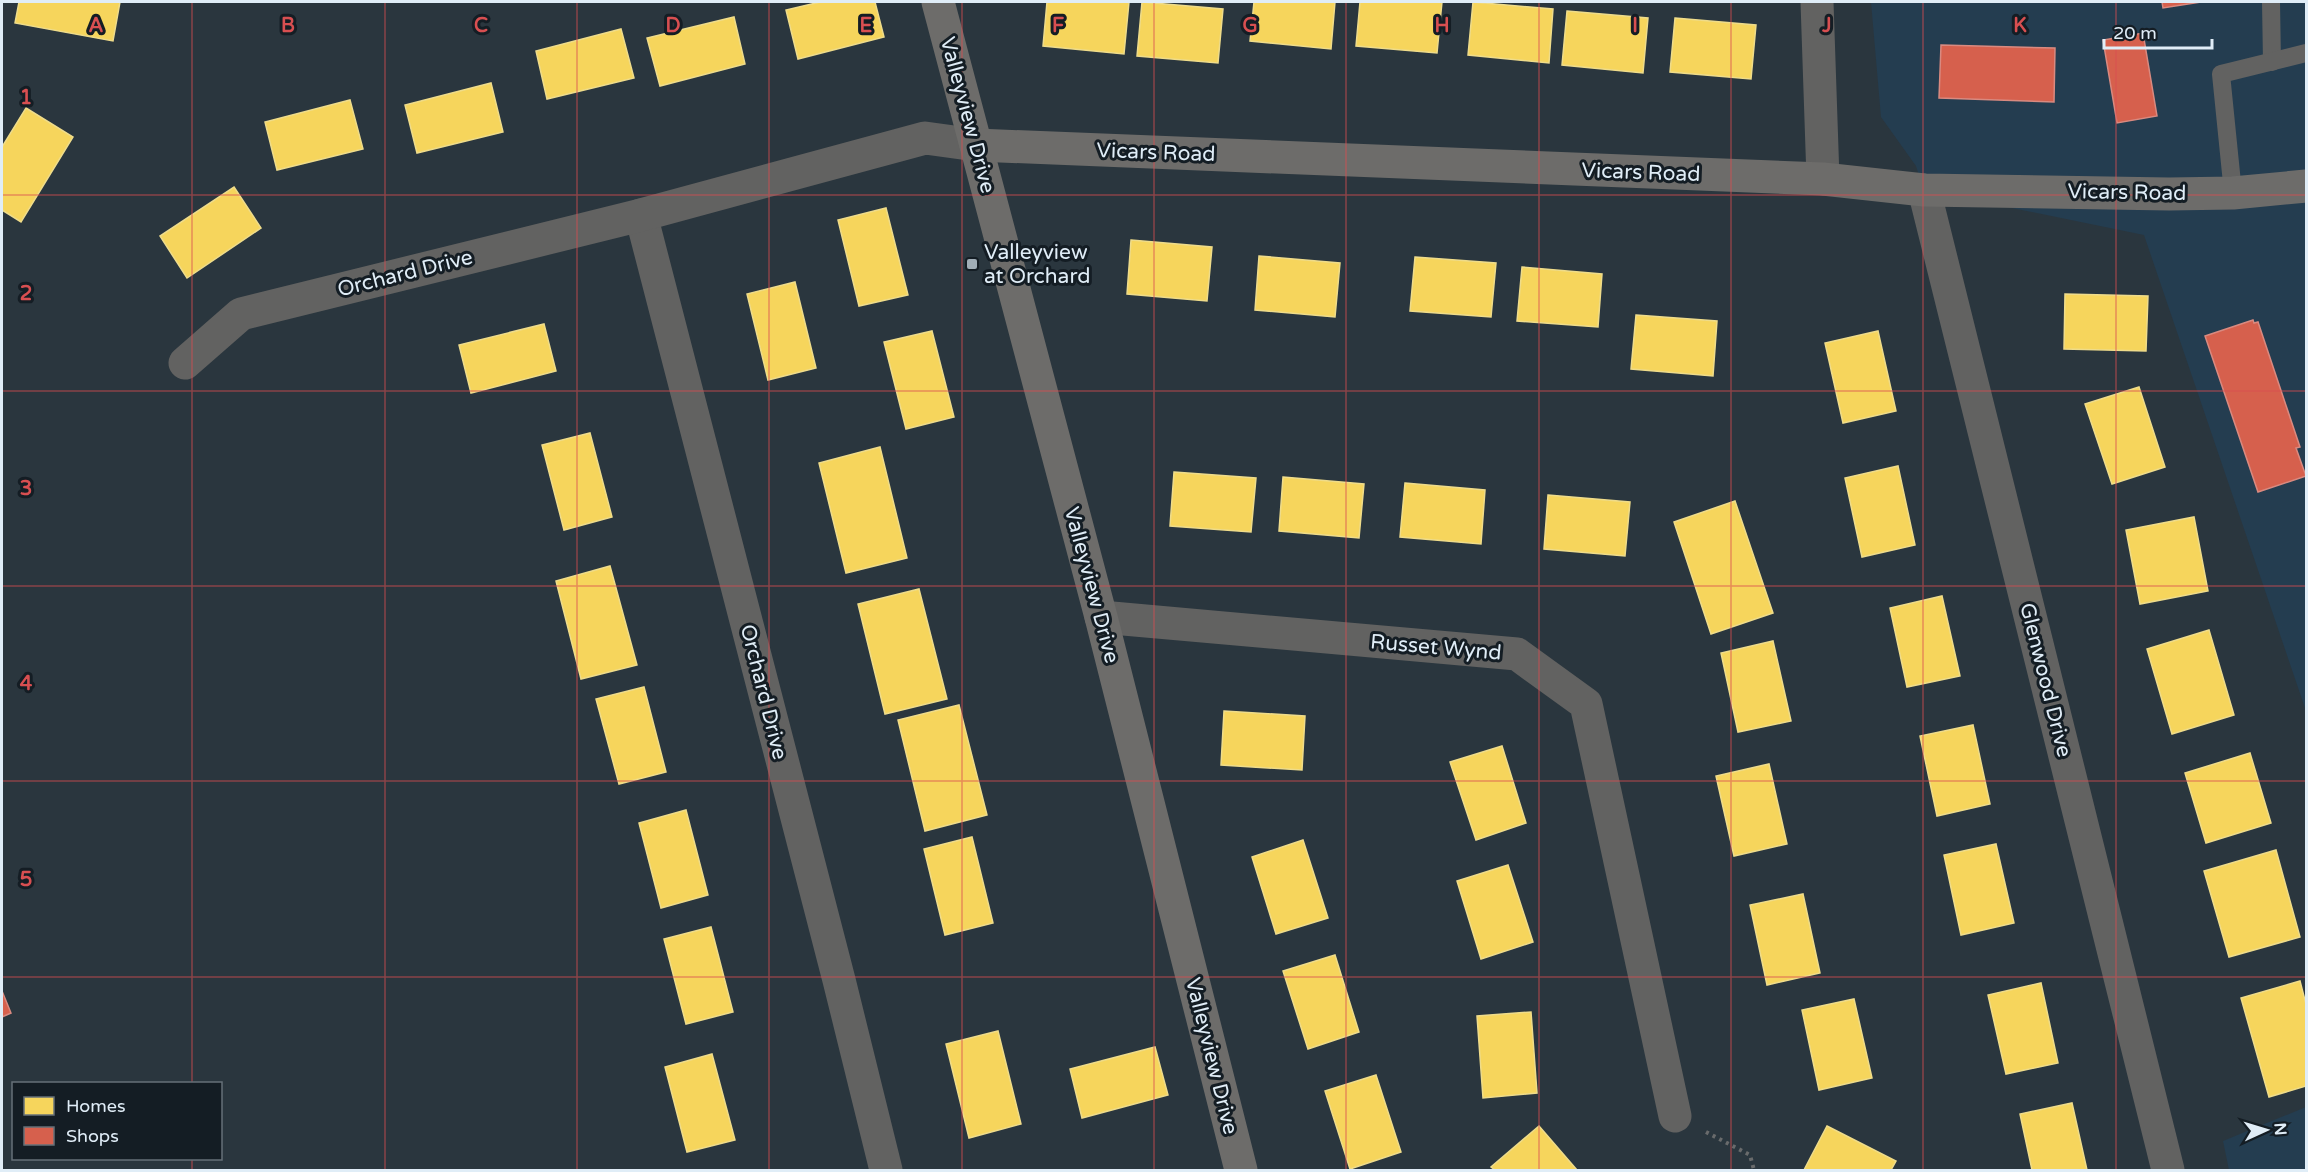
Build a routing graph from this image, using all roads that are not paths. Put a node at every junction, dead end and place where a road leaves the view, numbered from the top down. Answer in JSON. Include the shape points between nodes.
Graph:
{"nodes":[{"id":1,"x":938,"y":2,"type":"edge"},
{"id":2,"x":1816,"y":2,"type":"edge"},
{"id":3,"x":2271,"y":2,"type":"edge"},
{"id":4,"x":2307,"y":53,"type":"edge"},
{"id":5,"x":2272,"y":62,"type":"junction"},
{"id":6,"x":976,"y":145,"type":"junction"},
{"id":7,"x":1823,"y":179,"type":"junction"},
{"id":8,"x":2307,"y":186,"type":"edge"},
{"id":9,"x":1924,"y":190,"type":"junction"},
{"id":10,"x":2233,"y":192,"type":"junction"},
{"id":11,"x":641,"y":215,"type":"junction"},
{"id":12,"x":185,"y":363,"type":"dead end"},
{"id":13,"x":1101,"y":617,"type":"junction"},
{"id":14,"x":1675,"y":1116,"type":"road end"},
{"id":15,"x":886,"y":1170,"type":"edge"},
{"id":16,"x":1241,"y":1170,"type":"edge"},
{"id":17,"x":2168,"y":1170,"type":"edge"}],
"edges":[{"from":1,"to":6,"type":"street","name":"Valleyview Drive"},
{"from":2,"to":7,"type":"street"},
{"from":3,"to":5,"type":"lane"},
{"from":4,"to":5,"type":"lane"},
{"from":5,"to":10,"type":"lane","via":[[2221,74]]},
{"from":6,"to":7,"type":"street","name":"Vicars Road"},
{"from":6,"to":11,"type":"street","name":"Orchard Drive","via":[[925,138]]},
{"from":6,"to":13,"type":"street","name":"Valleyview Drive"},
{"from":7,"to":9,"type":"street","name":"Vicars Road"},
{"from":8,"to":10,"type":"street","name":"Vicars Road"},
{"from":9,"to":10,"type":"street","name":"Vicars Road"},
{"from":9,"to":17,"type":"street","name":"Glenwood Drive"},
{"from":11,"to":12,"type":"street","name":"Orchard Drive","via":[[241,314]]},
{"from":11,"to":15,"type":"street","name":"Orchard Drive"},
{"from":13,"to":14,"type":"street","name":"Russet Wynd","via":[[1517,654],[1586,704]]},
{"from":13,"to":16,"type":"street","name":"Valleyview Drive"}]}
